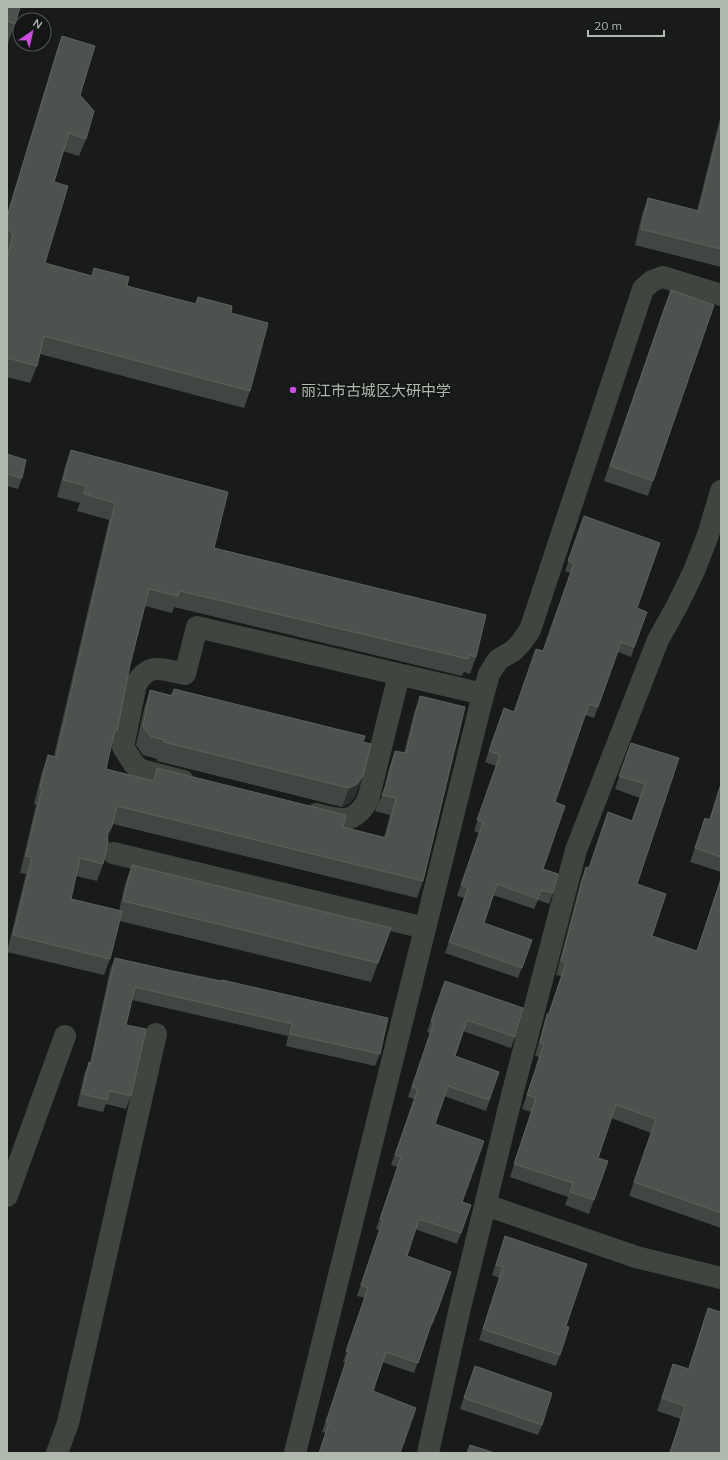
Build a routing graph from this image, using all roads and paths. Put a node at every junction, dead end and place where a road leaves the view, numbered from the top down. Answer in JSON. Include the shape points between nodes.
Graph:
{"nodes":[{"id":1,"x":721,"y":295,"type":"edge"},
{"id":2,"x":721,"y":492,"type":"edge"},
{"id":3,"x":399,"y":675,"type":"junction"},
{"id":4,"x":483,"y":694,"type":"junction"},
{"id":5,"x":203,"y":786,"type":"edge"},
{"id":6,"x":296,"y":809,"type":"edge"},
{"id":7,"x":113,"y":853,"type":"dead end"},
{"id":8,"x":425,"y":928,"type":"junction"},
{"id":9,"x":156,"y":1034,"type":"dead end"},
{"id":10,"x":65,"y":1036,"type":"dead end"},
{"id":11,"x":7,"y":1196,"type":"edge"},
{"id":12,"x":486,"y":1205,"type":"junction"},
{"id":13,"x":721,"y":1278,"type":"edge"},
{"id":14,"x":57,"y":1453,"type":"edge"},
{"id":15,"x":295,"y":1453,"type":"edge"},
{"id":16,"x":428,"y":1453,"type":"edge"}],
"edges":[{"from":1,"to":4,"type":"street","via":[[663,277],[652,281],[643,289],[530,630],[520,644],[499,659],[489,674]]},
{"from":2,"to":12,"type":"street","via":[[694,571],[658,640],[576,850]]},
{"from":3,"to":4,"type":"street"},
{"from":3,"to":5,"type":"street","via":[[197,627],[185,674],[154,668],[140,677],[136,684],[123,747],[141,770]]},
{"from":3,"to":6,"type":"street","via":[[368,800],[363,809],[356,816],[342,820]]},
{"from":4,"to":8,"type":"street"},
{"from":7,"to":8,"type":"street"},
{"from":8,"to":15,"type":"street"},
{"from":9,"to":14,"type":"street","via":[[68,1423]]},
{"from":10,"to":11,"type":"street"},
{"from":12,"to":13,"type":"street","via":[[636,1257]]},
{"from":12,"to":16,"type":"street"}]}
